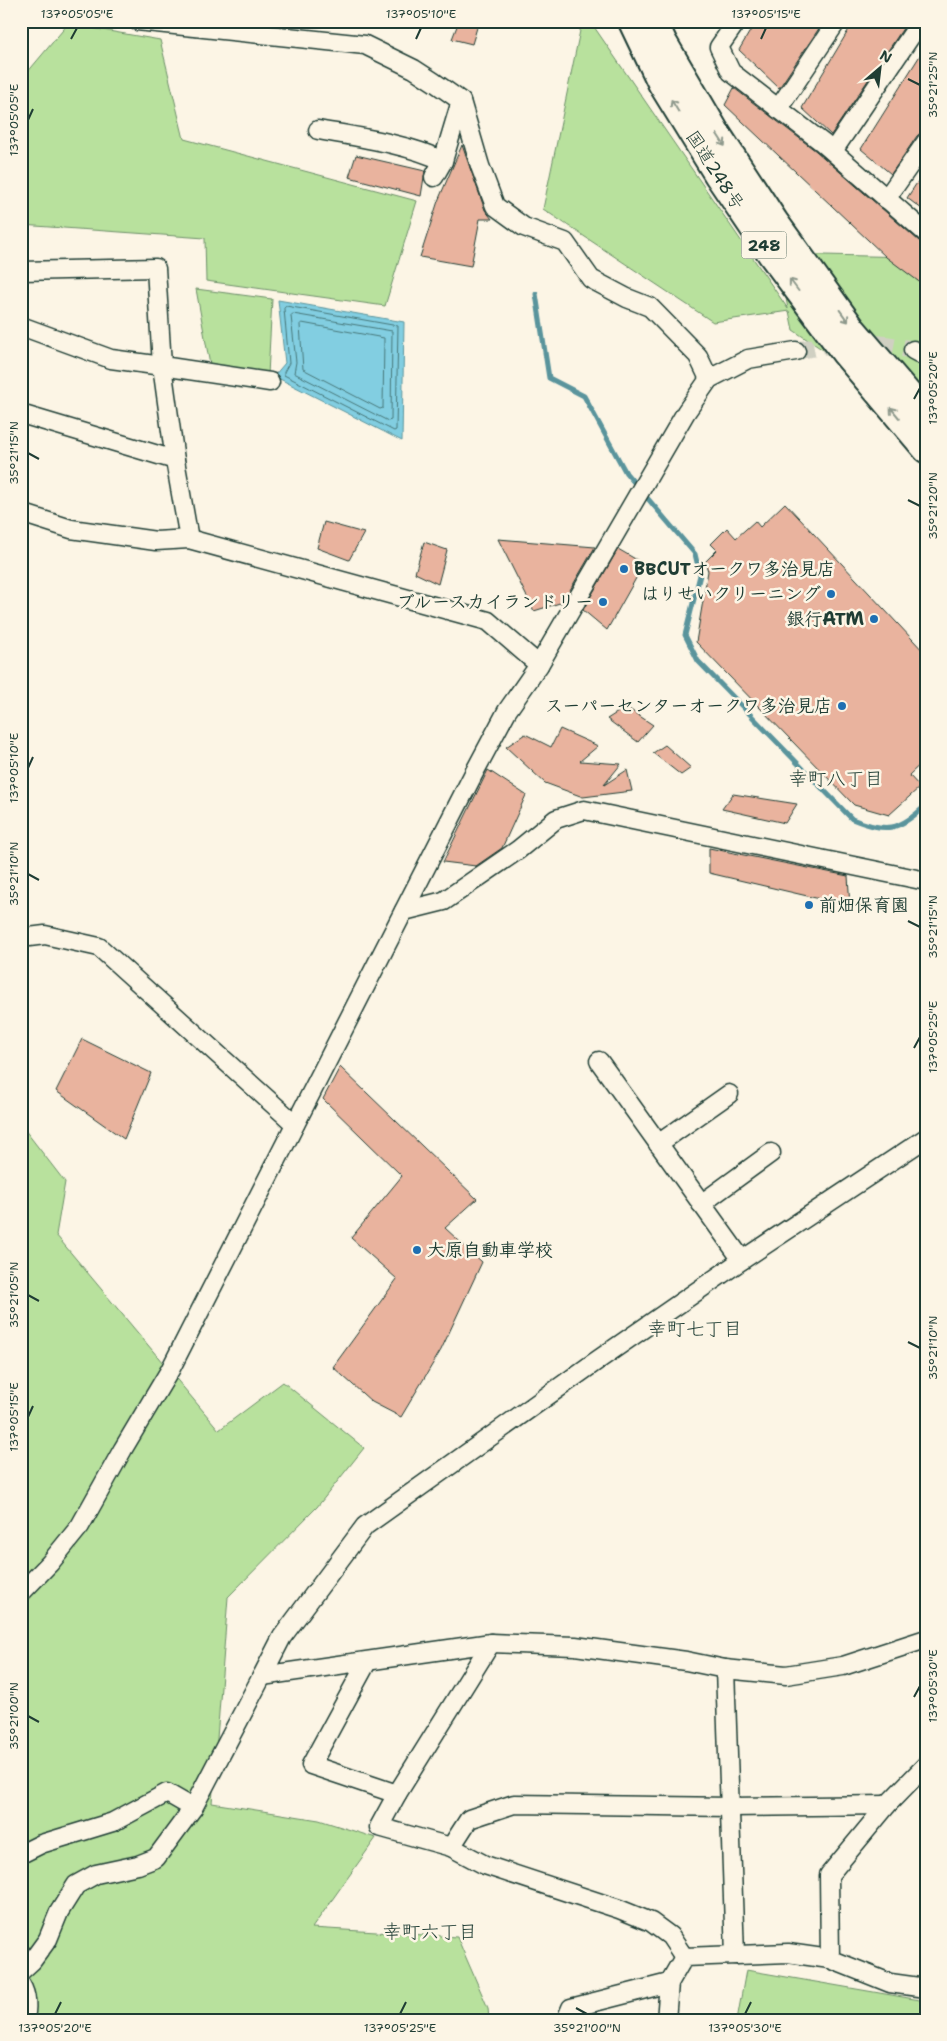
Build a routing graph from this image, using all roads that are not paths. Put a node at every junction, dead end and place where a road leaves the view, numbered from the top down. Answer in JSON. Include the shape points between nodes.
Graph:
{"nodes":[{"id":1,"x":137,"y":21,"type":"edge"},
{"id":2,"x":632,"y":21,"type":"edge"},
{"id":3,"x":654,"y":21,"type":"edge"},
{"id":4,"x":737,"y":21,"type":"edge"},
{"id":5,"x":837,"y":21,"type":"edge"},
{"id":6,"x":921,"y":21,"type":"edge"},
{"id":7,"x":462,"y":101,"type":"junction"},
{"id":8,"x":778,"y":109,"type":"junction"},
{"id":9,"x":318,"y":130,"type":"dead end"},
{"id":10,"x":926,"y":142,"type":"edge"},
{"id":11,"x":833,"y":152,"type":"junction"},
{"id":12,"x":443,"y":161,"type":"junction"},
{"id":13,"x":434,"y":177,"type":"dead end"},
{"id":14,"x":886,"y":199,"type":"junction"},
{"id":15,"x":926,"y":233,"type":"edge"},
{"id":16,"x":21,"y":271,"type":"edge"},
{"id":17,"x":21,"y":326,"type":"edge"},
{"id":18,"x":796,"y":351,"type":"tunnel mouth"},
{"id":19,"x":162,"y":366,"type":"junction"},
{"id":20,"x":709,"y":379,"type":"junction"},
{"id":21,"x":270,"y":382,"type":"dead end"},
{"id":22,"x":21,"y":414,"type":"edge"},
{"id":23,"x":926,"y":414,"type":"edge"},
{"id":24,"x":926,"y":450,"type":"edge"},
{"id":25,"x":175,"y":460,"type":"junction"},
{"id":26,"x":21,"y":513,"type":"edge"},
{"id":27,"x":189,"y":539,"type":"junction"},
{"id":28,"x":539,"y":665,"type":"junction"},
{"id":29,"x":926,"y":881,"type":"edge"},
{"id":30,"x":404,"y":910,"type":"junction"},
{"id":31,"x":21,"y":938,"type":"edge"},
{"id":32,"x":599,"y":1061,"type":"dead end"},
{"id":33,"x":729,"y":1094,"type":"dead end"},
{"id":34,"x":295,"y":1124,"type":"junction"},
{"id":35,"x":926,"y":1138,"type":"edge"},
{"id":36,"x":658,"y":1144,"type":"junction"},
{"id":37,"x":771,"y":1153,"type":"dead end"},
{"id":38,"x":701,"y":1204,"type":"junction"},
{"id":39,"x":742,"y":1260,"type":"junction"},
{"id":40,"x":21,"y":1593,"type":"edge"},
{"id":41,"x":926,"y":1639,"type":"edge"},
{"id":42,"x":491,"y":1643,"type":"junction"},
{"id":43,"x":367,"y":1662,"type":"junction"},
{"id":44,"x":725,"y":1669,"type":"junction"},
{"id":45,"x":262,"y":1676,"type":"junction"},
{"id":46,"x":926,"y":1766,"type":"edge"},
{"id":47,"x":397,"y":1794,"type":"junction"},
{"id":48,"x":887,"y":1805,"type":"junction"},
{"id":49,"x":731,"y":1807,"type":"junction"},
{"id":50,"x":193,"y":1808,"type":"junction"},
{"id":51,"x":451,"y":1847,"type":"junction"},
{"id":52,"x":21,"y":1854,"type":"edge"},
{"id":53,"x":735,"y":1955,"type":"junction"},
{"id":54,"x":684,"y":1957,"type":"junction"},
{"id":55,"x":830,"y":1959,"type":"junction"},
{"id":56,"x":21,"y":1971,"type":"edge"},
{"id":57,"x":669,"y":1983,"type":"junction"},
{"id":58,"x":21,"y":1985,"type":"edge"},
{"id":59,"x":926,"y":1988,"type":"edge"},
{"id":60,"x":24,"y":2020,"type":"edge"},
{"id":61,"x":566,"y":2020,"type":"edge"},
{"id":62,"x":666,"y":2020,"type":"edge"}],
"edges":[{"from":1,"to":7,"type":"street","via":[[365,45],[414,69]]},
{"from":24,"to":2,"type":"highway","name":"国道248号","number":"248","one_way":true,"via":[[845,354],[771,255],[661,84]]},
{"from":3,"to":23,"type":"highway","name":"国道248号","number":"248","one_way":true,"via":[[716,131],[775,221],[854,329]]},
{"from":4,"to":8,"type":"street","via":[[719,47],[730,72]]},
{"from":5,"to":8,"type":"street"},
{"from":6,"to":11,"type":"street"},
{"from":7,"to":12,"type":"street"},
{"from":7,"to":20,"type":"street","via":[[495,206],[524,227],[565,242],[591,279],[650,307],[698,356]]},
{"from":8,"to":11,"type":"street"},
{"from":9,"to":12,"type":"street","via":[[428,154]]},
{"from":10,"to":14,"type":"street"},
{"from":11,"to":14,"type":"street"},
{"from":12,"to":13,"type":"street"},
{"from":14,"to":15,"type":"street"},
{"from":16,"to":19,"type":"street","via":[[156,268]]},
{"from":17,"to":19,"type":"street","via":[[111,359]]},
{"from":18,"to":20,"type":"street","via":[[748,359]]},
{"from":19,"to":21,"type":"street"},
{"from":19,"to":25,"type":"street"},
{"from":20,"to":28,"type":"street","via":[[686,412]]},
{"from":22,"to":25,"type":"street"},
{"from":25,"to":27,"type":"street"},
{"from":26,"to":27,"type":"street","via":[[71,529],[156,541]]},
{"from":27,"to":28,"type":"street","via":[[488,621]]},
{"from":28,"to":30,"type":"street","via":[[507,711]]},
{"from":29,"to":30,"type":"street","via":[[584,810],[556,819],[518,850],[444,901]]},
{"from":30,"to":34,"type":"street"},
{"from":31,"to":34,"type":"street","via":[[45,936],[99,947]]},
{"from":32,"to":36,"type":"street"},
{"from":33,"to":36,"type":"street"},
{"from":34,"to":40,"type":"street","via":[[170,1370],[80,1526]]},
{"from":35,"to":39,"type":"street"},
{"from":36,"to":38,"type":"street"},
{"from":37,"to":38,"type":"street"},
{"from":38,"to":39,"type":"street"},
{"from":39,"to":45,"type":"street","via":[[365,1526],[282,1637]]},
{"from":41,"to":44,"type":"street","via":[[843,1666],[786,1675]]},
{"from":42,"to":43,"type":"street"},
{"from":42,"to":44,"type":"street","via":[[575,1646]]},
{"from":42,"to":47,"type":"street"},
{"from":43,"to":45,"type":"street"},
{"from":43,"to":47,"type":"street","via":[[312,1765]]},
{"from":44,"to":49,"type":"street"},
{"from":45,"to":50,"type":"street"},
{"from":46,"to":48,"type":"street"},
{"from":47,"to":51,"type":"street","via":[[379,1827]]},
{"from":48,"to":49,"type":"street"},
{"from":48,"to":55,"type":"street","via":[[830,1875]]},
{"from":49,"to":51,"type":"street","via":[[514,1804],[469,1819]]},
{"from":49,"to":53,"type":"street"},
{"from":50,"to":52,"type":"street","via":[[167,1793],[113,1822],[41,1844]]},
{"from":50,"to":56,"type":"street","via":[[156,1858],[96,1874],[76,1885],[58,1912],[48,1939]]},
{"from":51,"to":54,"type":"street","via":[[485,1865],[651,1922],[670,1936]]},
{"from":53,"to":54,"type":"street"},
{"from":53,"to":55,"type":"street","via":[[788,1953]]},
{"from":54,"to":57,"type":"street"},
{"from":55,"to":59,"type":"street","via":[[890,1984]]},
{"from":57,"to":61,"type":"street","via":[[571,2008]]},
{"from":57,"to":62,"type":"street"},
{"from":58,"to":60,"type":"street","via":[[25,1991]]}]}
